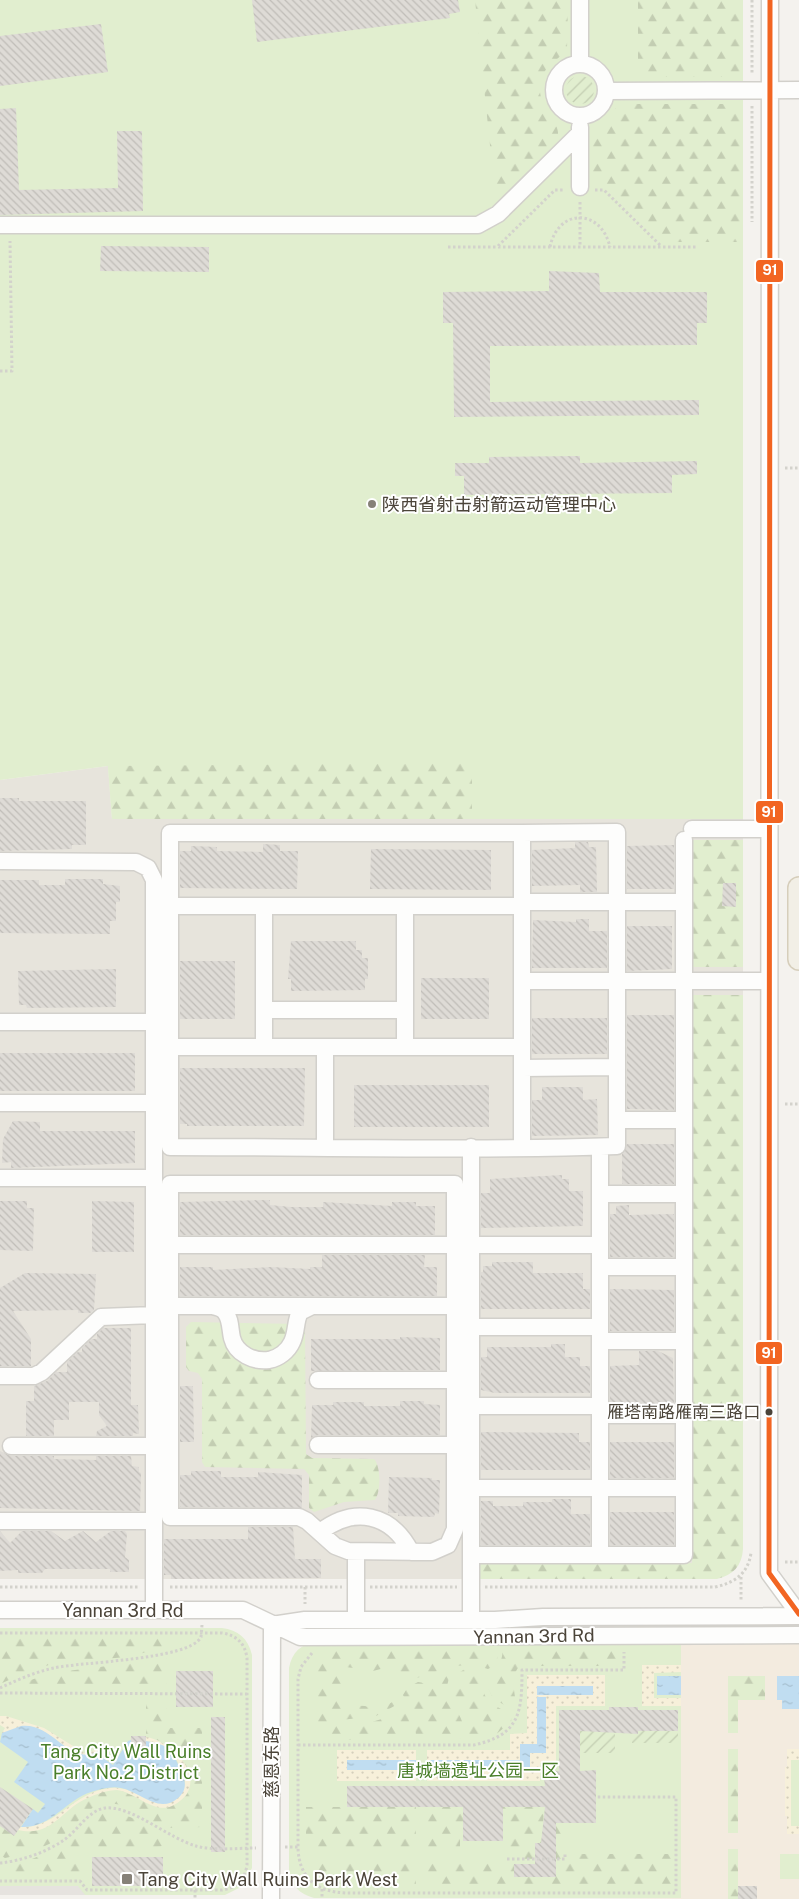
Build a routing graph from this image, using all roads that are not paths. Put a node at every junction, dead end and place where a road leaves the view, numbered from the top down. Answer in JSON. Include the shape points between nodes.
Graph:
{"nodes":[{"id":1,"x":580,"y":0,"type":"edge"},
{"id":2,"x":770,"y":0,"type":"edge"},
{"id":3,"x":580,"y":64,"type":"junction"},
{"id":4,"x":799,"y":90,"type":"edge"},
{"id":5,"x":606,"y":91,"type":"junction"},
{"id":6,"x":769,"y":91,"type":"junction"},
{"id":7,"x":580,"y":125,"type":"junction"},
{"id":8,"x":580,"y":188,"type":"road end"},
{"id":9,"x":5,"y":225,"type":"edge"},
{"id":10,"x":769,"y":830,"type":"junction"},
{"id":11,"x":522,"y":833,"type":"junction"},
{"id":12,"x":0,"y":862,"type":"edge"},
{"id":13,"x":799,"y":888,"type":"edge"},
{"id":14,"x":618,"y":902,"type":"junction"},
{"id":15,"x":684,"y":902,"type":"junction"},
{"id":16,"x":522,"y":904,"type":"junction"},
{"id":17,"x":170,"y":906,"type":"junction"},
{"id":18,"x":264,"y":906,"type":"junction"},
{"id":19,"x":405,"y":906,"type":"junction"},
{"id":20,"x":799,"y":906,"type":"edge"},
{"id":21,"x":799,"y":959,"type":"edge"},
{"id":22,"x":522,"y":981,"type":"junction"},
{"id":23,"x":618,"y":981,"type":"junction"},
{"id":24,"x":684,"y":981,"type":"junction"},
{"id":25,"x":769,"y":981,"type":"junction"},
{"id":26,"x":264,"y":1010,"type":"junction"},
{"id":27,"x":405,"y":1010,"type":"junction"},
{"id":28,"x":0,"y":1022,"type":"edge"},
{"id":29,"x":154,"y":1022,"type":"junction"},
{"id":30,"x":170,"y":1047,"type":"junction"},
{"id":31,"x":264,"y":1047,"type":"junction"},
{"id":32,"x":325,"y":1047,"type":"junction"},
{"id":33,"x":405,"y":1047,"type":"junction"},
{"id":34,"x":522,"y":1047,"type":"junction"},
{"id":35,"x":522,"y":1068,"type":"junction"},
{"id":36,"x":618,"y":1068,"type":"junction"},
{"id":37,"x":0,"y":1103,"type":"edge"},
{"id":38,"x":154,"y":1103,"type":"junction"},
{"id":39,"x":618,"y":1120,"type":"junction"},
{"id":40,"x":684,"y":1120,"type":"junction"},
{"id":41,"x":325,"y":1146,"type":"junction"},
{"id":42,"x":471,"y":1146,"type":"junction"},
{"id":43,"x":522,"y":1146,"type":"junction"},
{"id":44,"x":600,"y":1146,"type":"junction"},
{"id":45,"x":0,"y":1178,"type":"edge"},
{"id":46,"x":154,"y":1178,"type":"junction"},
{"id":47,"x":600,"y":1194,"type":"junction"},
{"id":48,"x":684,"y":1194,"type":"junction"},
{"id":49,"x":170,"y":1245,"type":"junction"},
{"id":50,"x":463,"y":1245,"type":"junction"},
{"id":51,"x":600,"y":1245,"type":"junction"},
{"id":52,"x":600,"y":1267,"type":"junction"},
{"id":53,"x":684,"y":1267,"type":"junction"},
{"id":54,"x":170,"y":1306,"type":"junction"},
{"id":55,"x":209,"y":1306,"type":"junction"},
{"id":56,"x":312,"y":1306,"type":"junction"},
{"id":57,"x":455,"y":1306,"type":"junction"},
{"id":58,"x":154,"y":1315,"type":"junction"},
{"id":59,"x":471,"y":1326,"type":"junction"},
{"id":60,"x":600,"y":1334,"type":"junction"},
{"id":61,"x":684,"y":1341,"type":"junction"},
{"id":62,"x":0,"y":1376,"type":"edge"},
{"id":63,"x":318,"y":1380,"type":"dead end"},
{"id":64,"x":455,"y":1380,"type":"junction"},
{"id":65,"x":471,"y":1406,"type":"junction"},
{"id":66,"x":600,"y":1410,"type":"junction"},
{"id":67,"x":684,"y":1414,"type":"junction"},
{"id":68,"x":318,"y":1445,"type":"dead end"},
{"id":69,"x":455,"y":1445,"type":"junction"},
{"id":70,"x":11,"y":1446,"type":"dead end"},
{"id":71,"x":154,"y":1446,"type":"junction"},
{"id":72,"x":471,"y":1488,"type":"junction"},
{"id":73,"x":600,"y":1488,"type":"junction"},
{"id":74,"x":684,"y":1488,"type":"junction"},
{"id":75,"x":0,"y":1521,"type":"edge"},
{"id":76,"x":154,"y":1521,"type":"junction"},
{"id":77,"x":320,"y":1532,"type":"junction"},
{"id":78,"x":356,"y":1552,"type":"junction"},
{"id":79,"x":411,"y":1552,"type":"junction"},
{"id":80,"x":471,"y":1555,"type":"junction"},
{"id":81,"x":600,"y":1555,"type":"junction"},
{"id":82,"x":0,"y":1610,"type":"edge"},
{"id":83,"x":154,"y":1610,"type":"junction"},
{"id":84,"x":799,"y":1615,"type":"edge"},
{"id":85,"x":356,"y":1619,"type":"junction"},
{"id":86,"x":471,"y":1620,"type":"junction"},
{"id":87,"x":272,"y":1625,"type":"junction"},
{"id":88,"x":799,"y":1635,"type":"edge"},
{"id":89,"x":271,"y":1899,"type":"edge"}],
"edges":[{"from":1,"to":3,"type":"street"},
{"from":2,"to":6,"type":"street"},
{"from":3,"to":5,"type":"street","via":[[599,72]]},
{"from":3,"to":7,"type":"street","via":[[561,72],[553,90],[561,109]]},
{"from":4,"to":6,"type":"street"},
{"from":5,"to":6,"type":"street"},
{"from":5,"to":7,"type":"street","via":[[599,109]]},
{"from":6,"to":10,"type":"street"},
{"from":7,"to":8,"type":"street"},
{"from":7,"to":9,"type":"street","via":[[498,214],[478,225]]},
{"from":10,"to":15,"type":"street","via":[[688,835]]},
{"from":10,"to":25,"type":"street"},
{"from":11,"to":14,"type":"street","via":[[618,832]]},
{"from":11,"to":16,"type":"street"},
{"from":11,"to":17,"type":"street","via":[[170,833]]},
{"from":12,"to":29,"type":"street","via":[[131,862],[148,868],[154,884]]},
{"from":13,"to":20,"type":"main road"},
{"from":14,"to":15,"type":"street"},
{"from":14,"to":16,"type":"street"},
{"from":14,"to":23,"type":"street"},
{"from":15,"to":24,"type":"street"},
{"from":16,"to":19,"type":"street"},
{"from":16,"to":22,"type":"street"},
{"from":17,"to":18,"type":"street"},
{"from":17,"to":30,"type":"street"},
{"from":18,"to":19,"type":"street"},
{"from":18,"to":26,"type":"street"},
{"from":19,"to":27,"type":"street"},
{"from":20,"to":21,"type":"main road"},
{"from":22,"to":23,"type":"street"},
{"from":22,"to":34,"type":"street"},
{"from":23,"to":24,"type":"street"},
{"from":23,"to":36,"type":"street"},
{"from":24,"to":25,"type":"street"},
{"from":24,"to":40,"type":"street"},
{"from":25,"to":84,"type":"street","via":[[769,1573]]},
{"from":26,"to":27,"type":"street"},
{"from":26,"to":31,"type":"street"},
{"from":27,"to":33,"type":"street"},
{"from":28,"to":29,"type":"street"},
{"from":29,"to":38,"type":"street"},
{"from":30,"to":31,"type":"street"},
{"from":30,"to":41,"type":"street","via":[[170,1146]]},
{"from":31,"to":32,"type":"street"},
{"from":32,"to":33,"type":"street"},
{"from":32,"to":41,"type":"street"},
{"from":33,"to":34,"type":"street"},
{"from":34,"to":35,"type":"street"},
{"from":35,"to":36,"type":"street"},
{"from":35,"to":43,"type":"street"},
{"from":36,"to":39,"type":"street"},
{"from":37,"to":38,"type":"street"},
{"from":38,"to":46,"type":"street"},
{"from":39,"to":40,"type":"street"},
{"from":39,"to":44,"type":"street","via":[[618,1146]]},
{"from":40,"to":48,"type":"street"},
{"from":41,"to":42,"type":"street"},
{"from":42,"to":43,"type":"street"},
{"from":42,"to":50,"type":"street"},
{"from":43,"to":44,"type":"street"},
{"from":44,"to":47,"type":"street"},
{"from":45,"to":46,"type":"street"},
{"from":46,"to":58,"type":"street"},
{"from":47,"to":48,"type":"street"},
{"from":47,"to":51,"type":"street"},
{"from":48,"to":53,"type":"street"},
{"from":49,"to":50,"type":"street"},
{"from":49,"to":50,"type":"street","via":[[170,1184],[455,1184]]},
{"from":49,"to":54,"type":"street"},
{"from":50,"to":51,"type":"street"},
{"from":50,"to":57,"type":"street"},
{"from":50,"to":59,"type":"street"},
{"from":51,"to":52,"type":"street"},
{"from":52,"to":53,"type":"street"},
{"from":52,"to":60,"type":"street"},
{"from":53,"to":61,"type":"street"},
{"from":54,"to":55,"type":"street"},
{"from":54,"to":77,"type":"street","via":[[170,1517],[299,1517]]},
{"from":55,"to":56,"type":"street"},
{"from":55,"to":56,"type":"street","via":[[225,1312],[233,1341],[240,1351],[262,1361],[285,1352],[292,1342],[300,1312]]},
{"from":56,"to":57,"type":"street"},
{"from":57,"to":64,"type":"street"},
{"from":58,"to":62,"type":"street","via":[[101,1317],[42,1372],[34,1376]]},
{"from":58,"to":71,"type":"street"},
{"from":59,"to":60,"type":"street"},
{"from":59,"to":65,"type":"street"},
{"from":60,"to":61,"type":"street"},
{"from":60,"to":66,"type":"street"},
{"from":61,"to":67,"type":"street"},
{"from":63,"to":64,"type":"street"},
{"from":64,"to":69,"type":"street"},
{"from":65,"to":66,"type":"street"},
{"from":65,"to":72,"type":"street"},
{"from":66,"to":67,"type":"street"},
{"from":66,"to":73,"type":"street"},
{"from":67,"to":74,"type":"street"},
{"from":68,"to":69,"type":"street"},
{"from":69,"to":79,"type":"street","via":[[453,1538],[441,1550]]},
{"from":70,"to":71,"type":"street"},
{"from":71,"to":76,"type":"street"},
{"from":72,"to":73,"type":"street"},
{"from":72,"to":80,"type":"street"},
{"from":73,"to":74,"type":"street"},
{"from":73,"to":81,"type":"street"},
{"from":74,"to":81,"type":"street","via":[[684,1555]]},
{"from":75,"to":76,"type":"street"},
{"from":76,"to":83,"type":"street"},
{"from":77,"to":78,"type":"street","via":[[335,1546]]},
{"from":77,"to":79,"type":"street","via":[[343,1518],[371,1517],[395,1530]]},
{"from":78,"to":79,"type":"street"},
{"from":78,"to":85,"type":"street"},
{"from":80,"to":81,"type":"street"},
{"from":80,"to":86,"type":"street"},
{"from":82,"to":83,"type":"street","name":"Yannan 3rd Rd"},
{"from":83,"to":87,"type":"street","name":"Yannan 3rd Rd","via":[[243,1610]]},
{"from":84,"to":86,"type":"street","name":"Yannan 3rd Rd"},
{"from":85,"to":86,"type":"street","name":"Yannan 3rd Rd"},
{"from":85,"to":87,"type":"street","name":"Yannan 3rd Rd","via":[[305,1620]]},
{"from":87,"to":88,"type":"street","name":"Yannan 3rd Rd","via":[[300,1636]]},
{"from":87,"to":89,"type":"street","name":"慈恩东路"}]}
